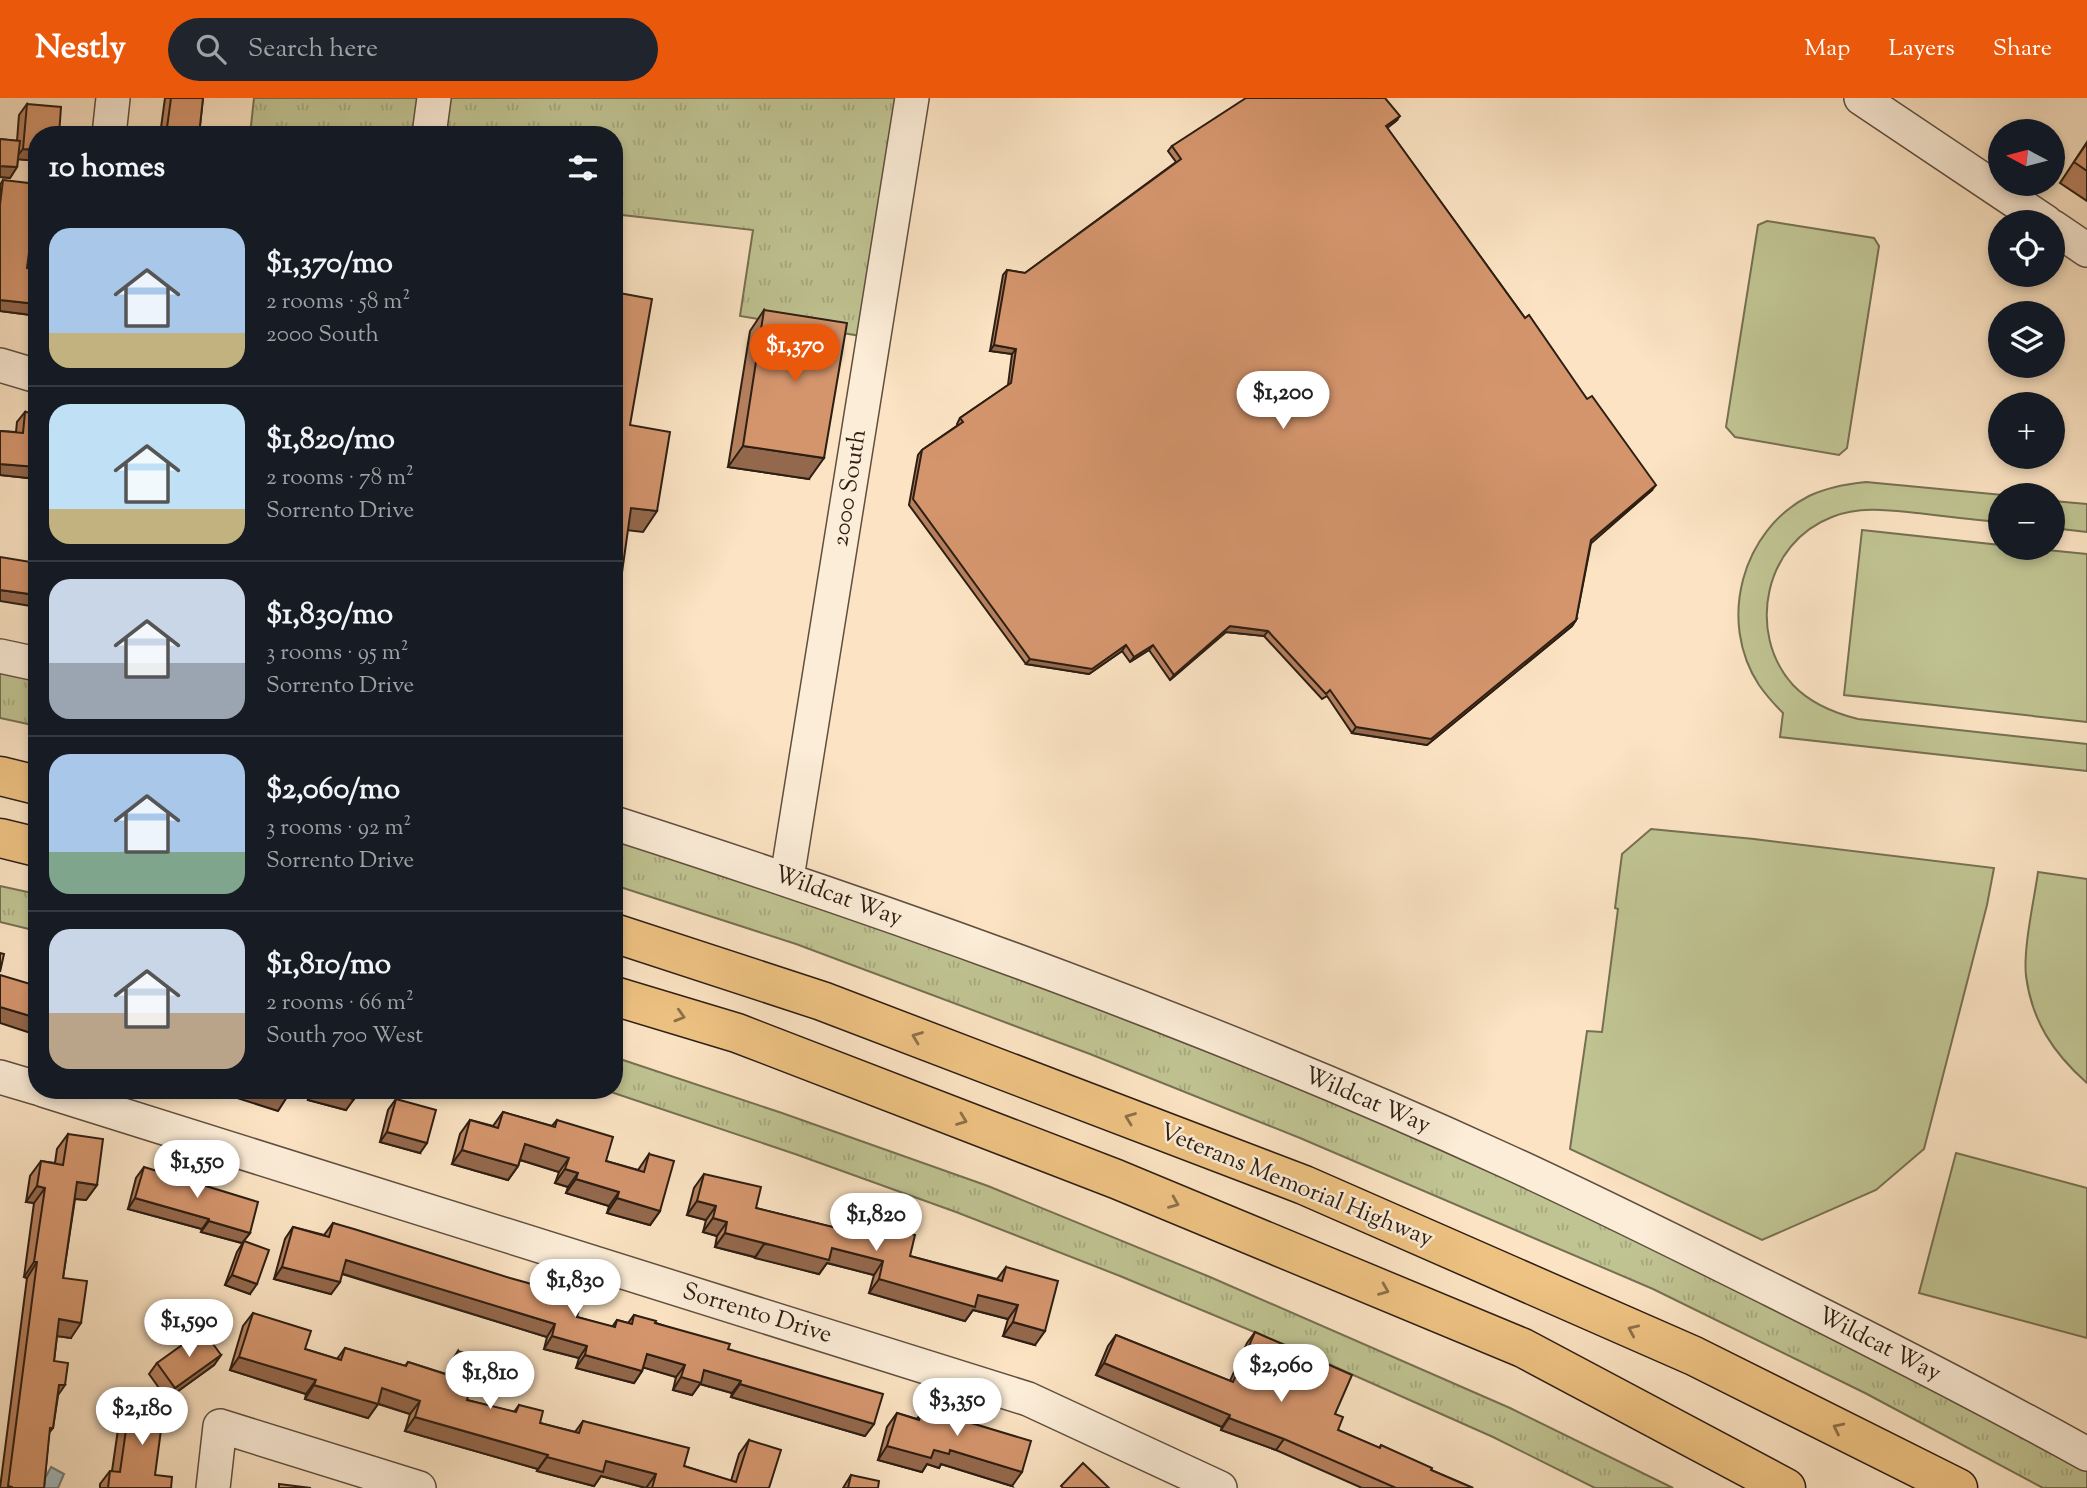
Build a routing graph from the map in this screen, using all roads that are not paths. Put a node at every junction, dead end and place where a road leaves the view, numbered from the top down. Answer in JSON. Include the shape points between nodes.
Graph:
{"nodes":[{"id":1,"x":113,"y":98,"type":"edge"},
{"id":2,"x":434,"y":98,"type":"edge"},
{"id":3,"x":912,"y":98,"type":"edge"},
{"id":4,"x":1861,"y":98,"type":"edge"},
{"id":5,"x":109,"y":126,"type":"edge"},
{"id":6,"x":430,"y":126,"type":"edge"},
{"id":7,"x":2028,"y":210,"type":"edge"},
{"id":8,"x":2065,"y":235,"type":"edge"},
{"id":9,"x":2087,"y":250,"type":"edge"},
{"id":10,"x":0,"y":365,"type":"edge"},
{"id":11,"x":28,"y":373,"type":"edge"},
{"id":12,"x":0,"y":656,"type":"edge"},
{"id":13,"x":28,"y":662,"type":"edge"},
{"id":14,"x":0,"y":776,"type":"edge"},
{"id":15,"x":28,"y":783,"type":"edge"},
{"id":16,"x":623,"y":826,"type":"edge"},
{"id":17,"x":0,"y":838,"type":"edge"},
{"id":18,"x":28,"y":844,"type":"edge"},
{"id":19,"x":787,"y":878,"type":"junction"},
{"id":20,"x":623,"y":936,"type":"edge"},
{"id":21,"x":623,"y":999,"type":"edge"},
{"id":22,"x":0,"y":1077,"type":"edge"},
{"id":23,"x":28,"y":1085,"type":"edge"},
{"id":24,"x":72,"y":1099,"type":"edge"},
{"id":25,"x":2087,"y":1454,"type":"edge"},
{"id":26,"x":1164,"y":1476,"type":"edge"},
{"id":27,"x":213,"y":1488,"type":"edge"},
{"id":28,"x":419,"y":1488,"type":"edge"},
{"id":29,"x":1220,"y":1488,"type":"edge"},
{"id":30,"x":1786,"y":1488,"type":"edge"},
{"id":31,"x":1958,"y":1488,"type":"edge"}],
"edges":[{"from":1,"to":5,"type":"street"},
{"from":2,"to":6,"type":"street"},
{"from":3,"to":19,"type":"street","name":"2000 South"},
{"from":4,"to":7,"type":"street"},
{"from":8,"to":9,"type":"street"},
{"from":10,"to":11,"type":"street"},
{"from":12,"to":13,"type":"street"},
{"from":14,"to":15,"type":"highway"},
{"from":16,"to":19,"type":"street","name":"Wildcat Way"},
{"from":17,"to":18,"type":"highway"},
{"from":19,"to":25,"type":"street","name":"Wildcat Way","via":[[1120,999],[1503,1159],[1877,1343]]},
{"from":31,"to":20,"type":"highway","name":"Veterans Memorial Highway","one_way":true,"via":[[1694,1356],[1304,1185],[822,1000]]},
{"from":21,"to":30,"type":"highway","one_way":true,"via":[[737,1032],[1116,1179],[1523,1348]]},
{"from":22,"to":23,"type":"street"},
{"from":24,"to":26,"type":"street","name":"Sorrento Drive","via":[[1028,1399]]},
{"from":26,"to":29,"type":"street","name":"Sorrento Drive"},
{"from":27,"to":28,"type":"street","via":[[220,1426]]}]}
